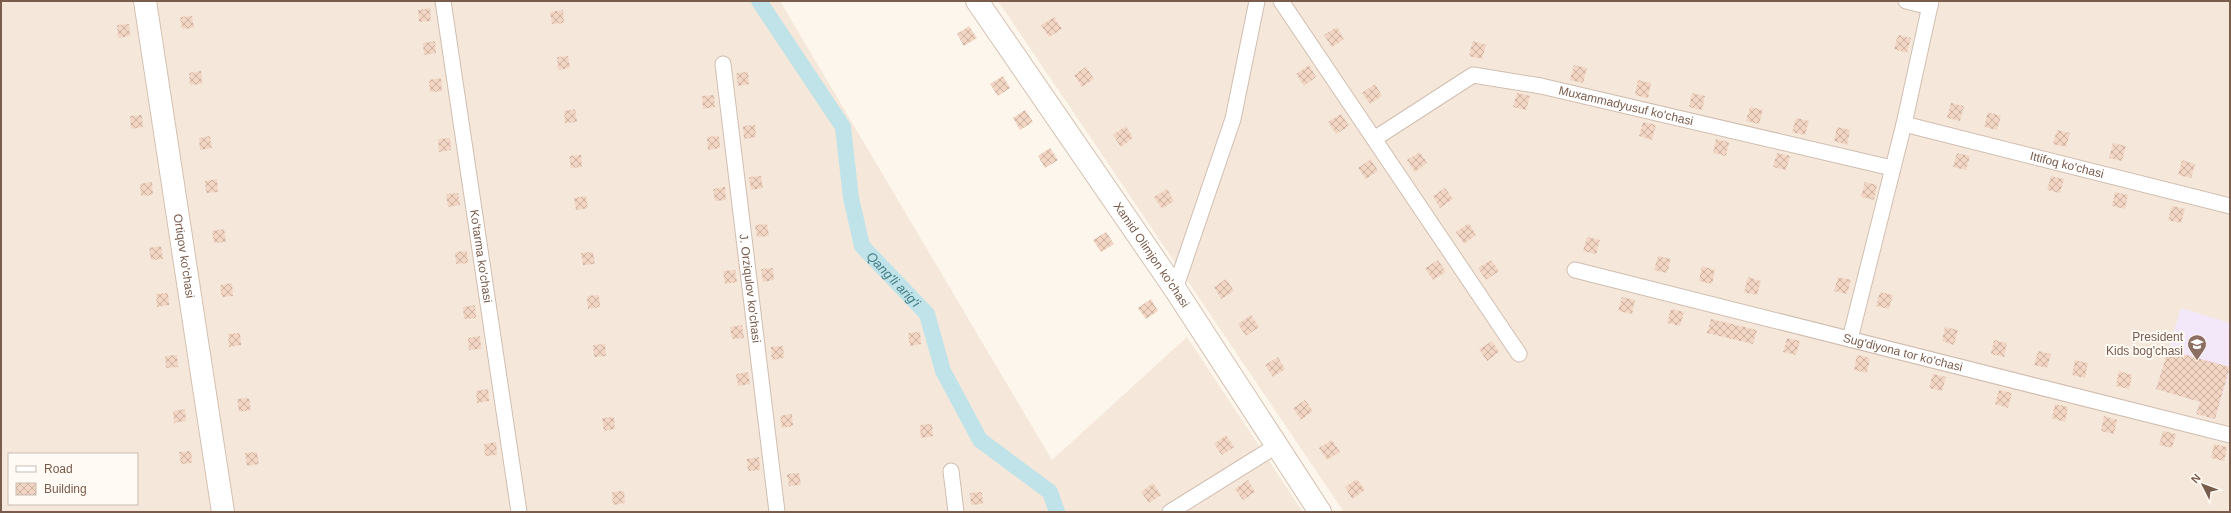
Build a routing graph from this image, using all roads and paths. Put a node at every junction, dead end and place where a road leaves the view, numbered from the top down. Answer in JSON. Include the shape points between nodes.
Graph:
{"nodes":[{"id":1,"x":145,"y":1,"type":"edge"},
{"id":2,"x":443,"y":1,"type":"edge"},
{"id":3,"x":978,"y":1,"type":"edge"},
{"id":4,"x":1257,"y":1,"type":"edge"},
{"id":5,"x":1281,"y":1,"type":"edge"},
{"id":6,"x":1906,"y":1,"type":"edge"},
{"id":7,"x":1930,"y":4,"type":"edge"},
{"id":8,"x":723,"y":64,"type":"dead end"},
{"id":9,"x":1904,"y":124,"type":"junction"},
{"id":10,"x":1374,"y":139,"type":"junction"},
{"id":11,"x":1892,"y":168,"type":"junction"},
{"id":12,"x":2230,"y":206,"type":"edge"},
{"id":13,"x":1576,"y":270,"type":"dead end"},
{"id":14,"x":1175,"y":289,"type":"junction"},
{"id":15,"x":1850,"y":339,"type":"junction"},
{"id":16,"x":1519,"y":354,"type":"dead end"},
{"id":17,"x":2230,"y":435,"type":"edge"},
{"id":18,"x":1276,"y":446,"type":"junction"},
{"id":19,"x":951,"y":471,"type":"dead end"},
{"id":20,"x":223,"y":512,"type":"edge"},
{"id":21,"x":519,"y":512,"type":"edge"},
{"id":22,"x":777,"y":512,"type":"edge"},
{"id":23,"x":956,"y":512,"type":"edge"},
{"id":24,"x":1170,"y":512,"type":"edge"},
{"id":25,"x":1320,"y":512,"type":"edge"}],
"edges":[{"from":1,"to":20,"type":"main road","name":"Ortiqov ko'chasi"},
{"from":2,"to":21,"type":"street","name":"Ko'tarma ko'chasi"},
{"from":3,"to":14,"type":"main road","name":"Xamid Olimjon ko'chasi"},
{"from":4,"to":14,"type":"street","via":[[1233,118]]},
{"from":5,"to":10,"type":"street"},
{"from":6,"to":7,"type":"street"},
{"from":7,"to":9,"type":"street"},
{"from":8,"to":22,"type":"street","name":"J. Orziqulov ko'chasi"},
{"from":9,"to":11,"type":"street"},
{"from":9,"to":12,"type":"street","name":"Ittifoq ko'chasi"},
{"from":10,"to":11,"type":"street","name":"Muxammadyusuf ko'chasi","via":[[1473,75],[1541,86]]},
{"from":10,"to":16,"type":"street"},
{"from":11,"to":15,"type":"street"},
{"from":13,"to":15,"type":"street","name":"Sug'diyona tor ko'chasi"},
{"from":14,"to":18,"type":"main road","name":"Xamid Olimjon ko'chasi"},
{"from":15,"to":17,"type":"street","name":"Sug'diyona tor ko'chasi"},
{"from":18,"to":24,"type":"street"},
{"from":18,"to":25,"type":"main road","name":"Xamid Olimjon ko'chasi"},
{"from":19,"to":23,"type":"street"}]}
